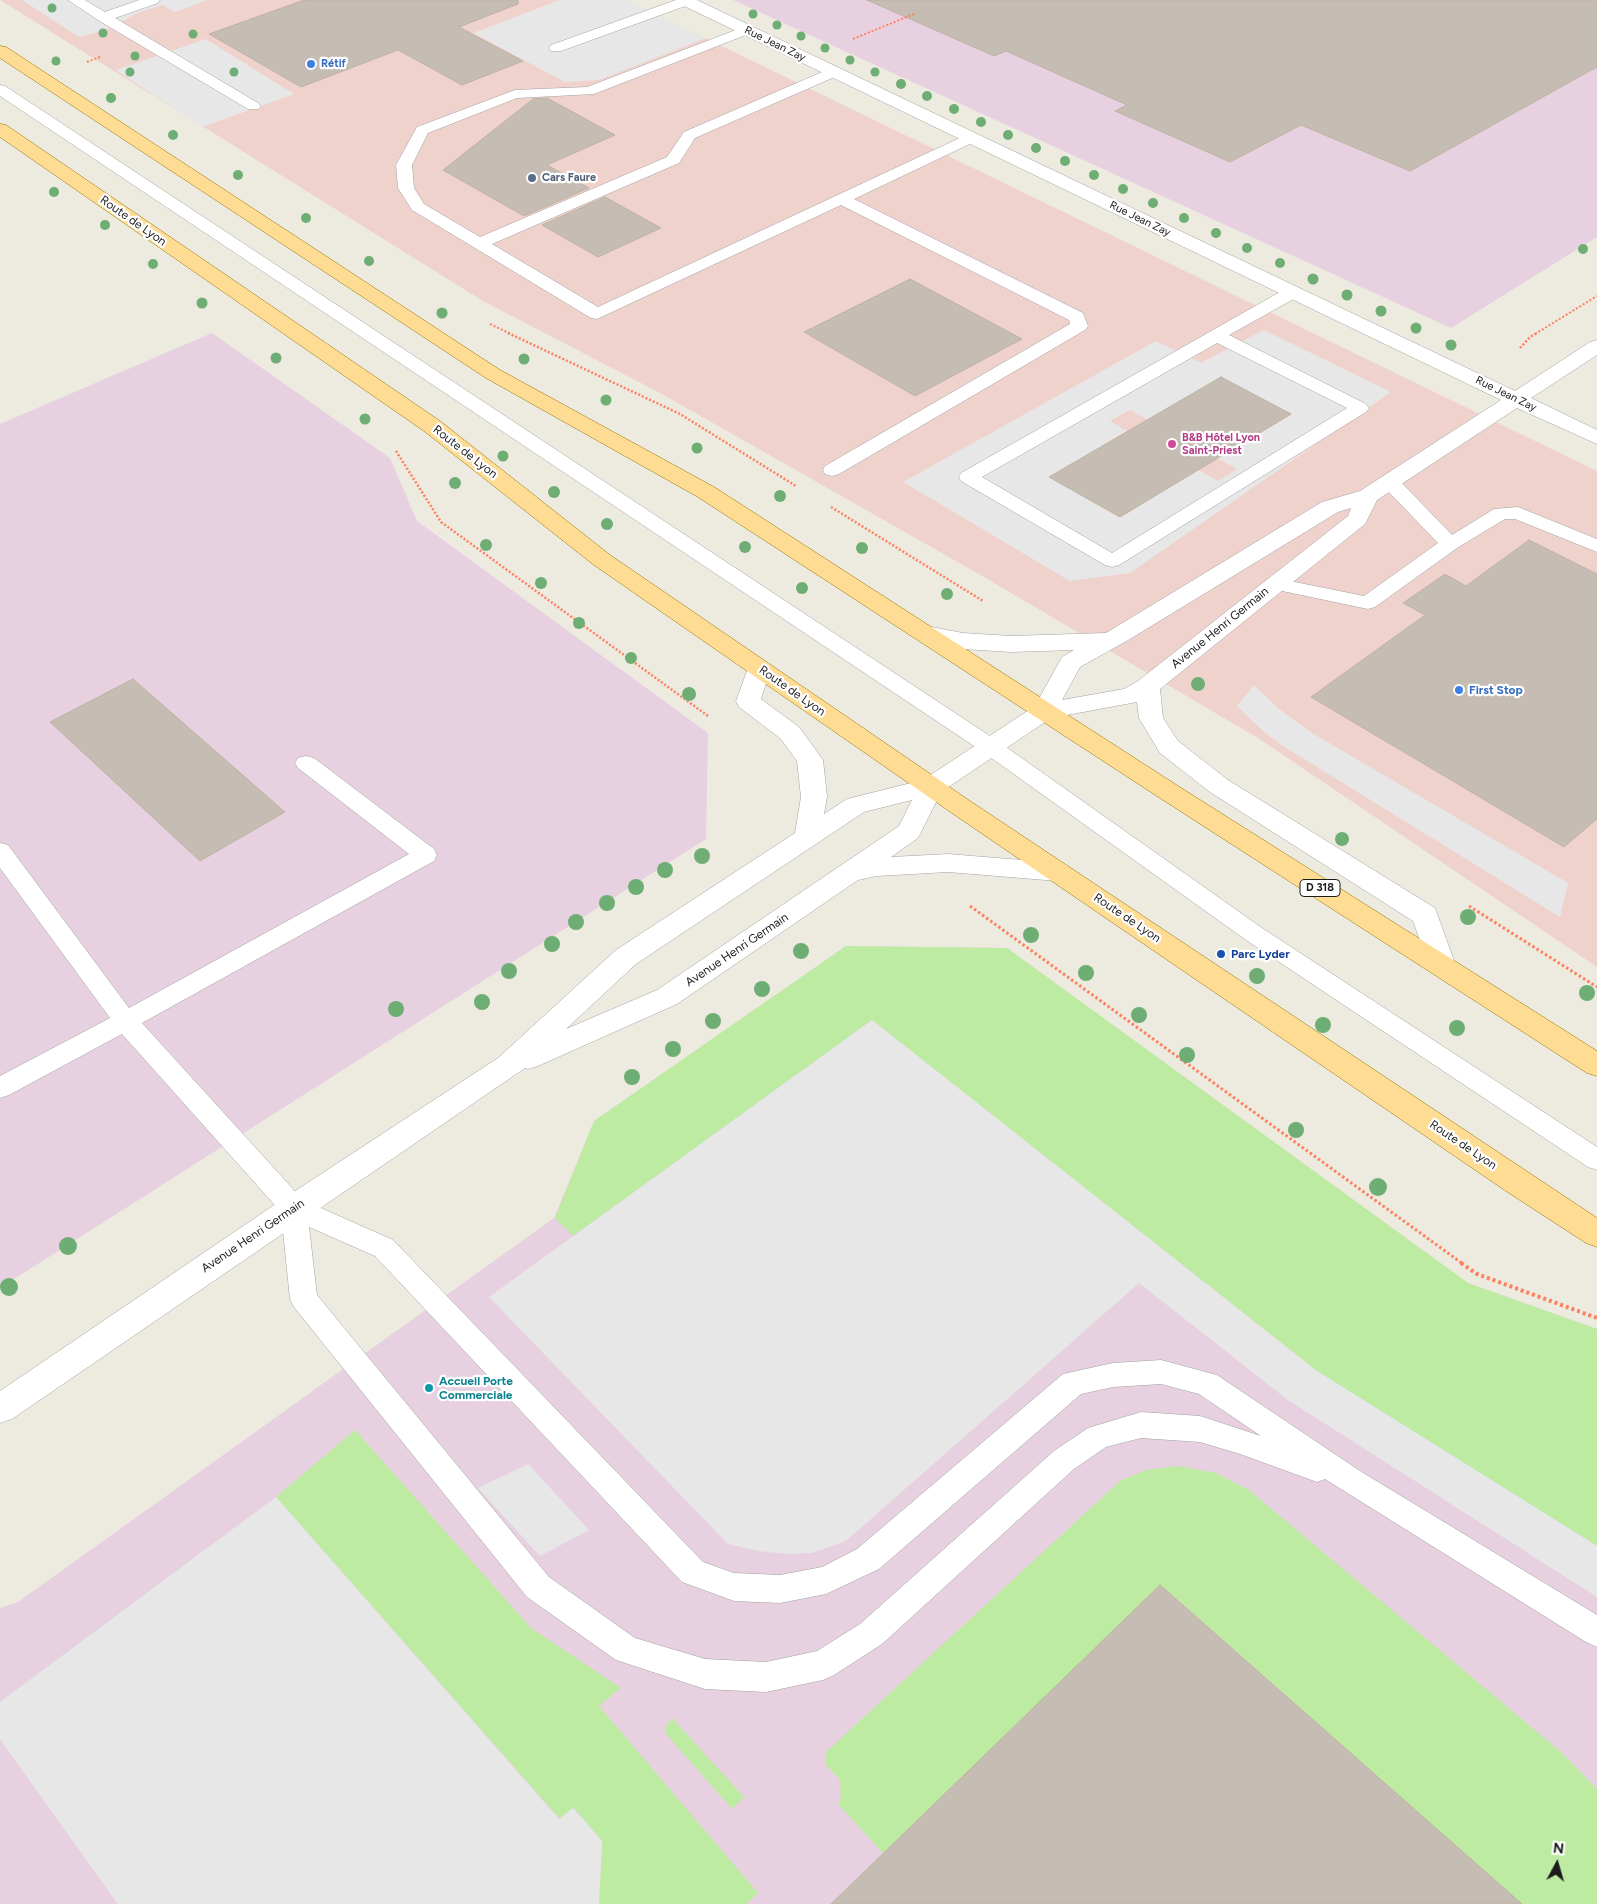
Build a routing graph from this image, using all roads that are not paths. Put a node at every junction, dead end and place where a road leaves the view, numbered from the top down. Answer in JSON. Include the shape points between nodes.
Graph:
{"nodes":[{"id":1,"x":75,"y":0,"type":"edge"},
{"id":2,"x":153,"y":0,"type":"edge"},
{"id":3,"x":685,"y":0,"type":"edge"},
{"id":4,"x":103,"y":17,"type":"junction"},
{"id":5,"x":746,"y":30,"type":"junction"},
{"id":6,"x":556,"y":48,"type":"dead end"},
{"id":7,"x":0,"y":52,"type":"edge"},
{"id":8,"x":834,"y":72,"type":"junction"},
{"id":9,"x":0,"y":89,"type":"edge"},
{"id":10,"x":253,"y":106,"type":"dead end"},
{"id":11,"x":0,"y":129,"type":"edge"},
{"id":12,"x":971,"y":138,"type":"junction"},
{"id":13,"x":841,"y":199,"type":"junction"},
{"id":14,"x":479,"y":244,"type":"junction"},
{"id":15,"x":1293,"y":292,"type":"junction"},
{"id":16,"x":1216,"y":336,"type":"junction"},
{"id":17,"x":1597,"y":346,"type":"edge"},
{"id":18,"x":1515,"y":399,"type":"junction"},
{"id":19,"x":1597,"y":438,"type":"edge"},
{"id":20,"x":832,"y":470,"type":"dead end"},
{"id":21,"x":1390,"y":482,"type":"junction"},
{"id":22,"x":1368,"y":496,"type":"junction"},
{"id":23,"x":1450,"y":544,"type":"junction"},
{"id":24,"x":1597,"y":546,"type":"edge"},
{"id":25,"x":1275,"y":584,"type":"junction"},
{"id":26,"x":921,"y":632,"type":"junction"},
{"id":27,"x":1116,"y":637,"type":"junction"},
{"id":28,"x":759,"y":668,"type":"junction"},
{"id":29,"x":1147,"y":686,"type":"junction"},
{"id":30,"x":1044,"y":711,"type":"junction"},
{"id":31,"x":991,"y":747,"type":"junction"},
{"id":32,"x":306,"y":763,"type":"dead end"},
{"id":33,"x":931,"y":787,"type":"junction"},
{"id":34,"x":807,"y":837,"type":"junction"},
{"id":35,"x":0,"y":851,"type":"edge"},
{"id":36,"x":1058,"y":872,"type":"junction"},
{"id":37,"x":851,"y":873,"type":"junction"},
{"id":38,"x":1442,"y":966,"type":"junction"},
{"id":39,"x":125,"y":1021,"type":"junction"},
{"id":40,"x":1597,"y":1065,"type":"edge"},
{"id":41,"x":508,"y":1066,"type":"junction"},
{"id":42,"x":0,"y":1088,"type":"edge"},
{"id":43,"x":1597,"y":1160,"type":"edge"},
{"id":44,"x":294,"y":1208,"type":"junction"},
{"id":45,"x":1597,"y":1234,"type":"edge"},
{"id":46,"x":0,"y":1409,"type":"edge"},
{"id":47,"x":1350,"y":1480,"type":"junction"},
{"id":48,"x":1597,"y":1632,"type":"edge"}],
"edges":[{"from":1,"to":4,"type":"lane"},
{"from":2,"to":4,"type":"lane"},
{"from":3,"to":5,"type":"street","name":"Rue Jean Zay"},
{"from":3,"to":6,"type":"lane"},
{"from":4,"to":10,"type":"lane"},
{"from":5,"to":8,"type":"street","name":"Rue Jean Zay"},
{"from":5,"to":14,"type":"lane","via":[[589,91],[515,94],[422,130],[404,165],[406,188],[418,208]]},
{"from":7,"to":26,"type":"main road","via":[[493,374],[706,492]]},
{"from":8,"to":12,"type":"street","name":"Rue Jean Zay"},
{"from":8,"to":14,"type":"lane","via":[[689,135],[673,160]]},
{"from":9,"to":31,"type":"lane"},
{"from":11,"to":28,"type":"main road","name":"Route de Lyon","via":[[432,426],[602,560]]},
{"from":12,"to":13,"type":"lane"},
{"from":12,"to":15,"type":"street","name":"Rue Jean Zay"},
{"from":13,"to":14,"type":"lane","via":[[596,314]]},
{"from":13,"to":20,"type":"lane","via":[[1077,317],[1079,326]]},
{"from":15,"to":16,"type":"lane"},
{"from":15,"to":18,"type":"street","name":"Rue Jean Zay"},
{"from":16,"to":16,"type":"lane","via":[[1198,346],[968,477],[1112,561],[1360,408]]},
{"from":17,"to":18,"type":"street","name":"Avenue Henri Germain"},
{"from":18,"to":19,"type":"street","name":"Rue Jean Zay"},
{"from":18,"to":21,"type":"street","name":"Avenue Henri Germain"},
{"from":21,"to":22,"type":"street","name":"Avenue Henri Germain"},
{"from":21,"to":23,"type":"lane"},
{"from":22,"to":25,"type":"street","name":"Avenue Henri Germain","via":[[1357,519]]},
{"from":22,"to":27,"type":"street","name":"Avenue Henri Germain","via":[[1330,507]]},
{"from":23,"to":24,"type":"lane","via":[[1501,513],[1518,513]]},
{"from":23,"to":25,"type":"lane","via":[[1368,603]]},
{"from":25,"to":29,"type":"street","name":"Avenue Henri Germain"},
{"from":26,"to":27,"type":"street","via":[[963,641],[1011,644],[1071,643]]},
{"from":26,"to":30,"type":"main road"},
{"from":27,"to":30,"type":"street","name":"Avenue Henri Germain","via":[[1071,662]]},
{"from":28,"to":33,"type":"main road","name":"Route de Lyon"},
{"from":28,"to":34,"type":"street","via":[[748,701],[790,733],[810,760],[814,797]]},
{"from":29,"to":30,"type":"street","name":"Avenue Henri Germain","via":[[1130,696]]},
{"from":29,"to":38,"type":"street","via":[[1151,718],[1169,747],[1219,786],[1425,915]]},
{"from":30,"to":31,"type":"street","name":"Avenue Henri Germain"},
{"from":30,"to":38,"type":"main road","number":"D 318"},
{"from":31,"to":33,"type":"street","name":"Avenue Henri Germain"},
{"from":31,"to":43,"type":"lane","via":[[1254,934]]},
{"from":32,"to":39,"type":"lane","via":[[426,855]]},
{"from":33,"to":34,"type":"street","name":"Avenue Henri Germain","via":[[856,805]]},
{"from":33,"to":36,"type":"main road","name":"Route de Lyon"},
{"from":33,"to":37,"type":"street","name":"Avenue Henri Germain","via":[[909,832]]},
{"from":34,"to":41,"type":"street","name":"Avenue Henri Germain","via":[[626,957]]},
{"from":35,"to":39,"type":"lane"},
{"from":36,"to":37,"type":"street","via":[[948,863],[877,867]]},
{"from":36,"to":45,"type":"main road","name":"Route de Lyon"},
{"from":37,"to":41,"type":"street","name":"Avenue Henri Germain","via":[[667,997]]},
{"from":38,"to":40,"type":"main road","number":"D 318"},
{"from":39,"to":42,"type":"lane"},
{"from":39,"to":44,"type":"lane"},
{"from":41,"to":44,"type":"street","name":"Avenue Henri Germain"},
{"from":44,"to":46,"type":"street","name":"Avenue Henri Germain"},
{"from":44,"to":47,"type":"lane","via":[[384,1248],[693,1572],[734,1587],[780,1589],[826,1580],[868,1559],[1073,1383],[1113,1375],[1161,1372],[1207,1384]]},
{"from":44,"to":47,"type":"lane","via":[[304,1299],[538,1587],[627,1650],[706,1674],[766,1677],[823,1665],[871,1634],[1064,1460],[1098,1437],[1141,1425],[1200,1429]]},
{"from":47,"to":48,"type":"lane"}]}
